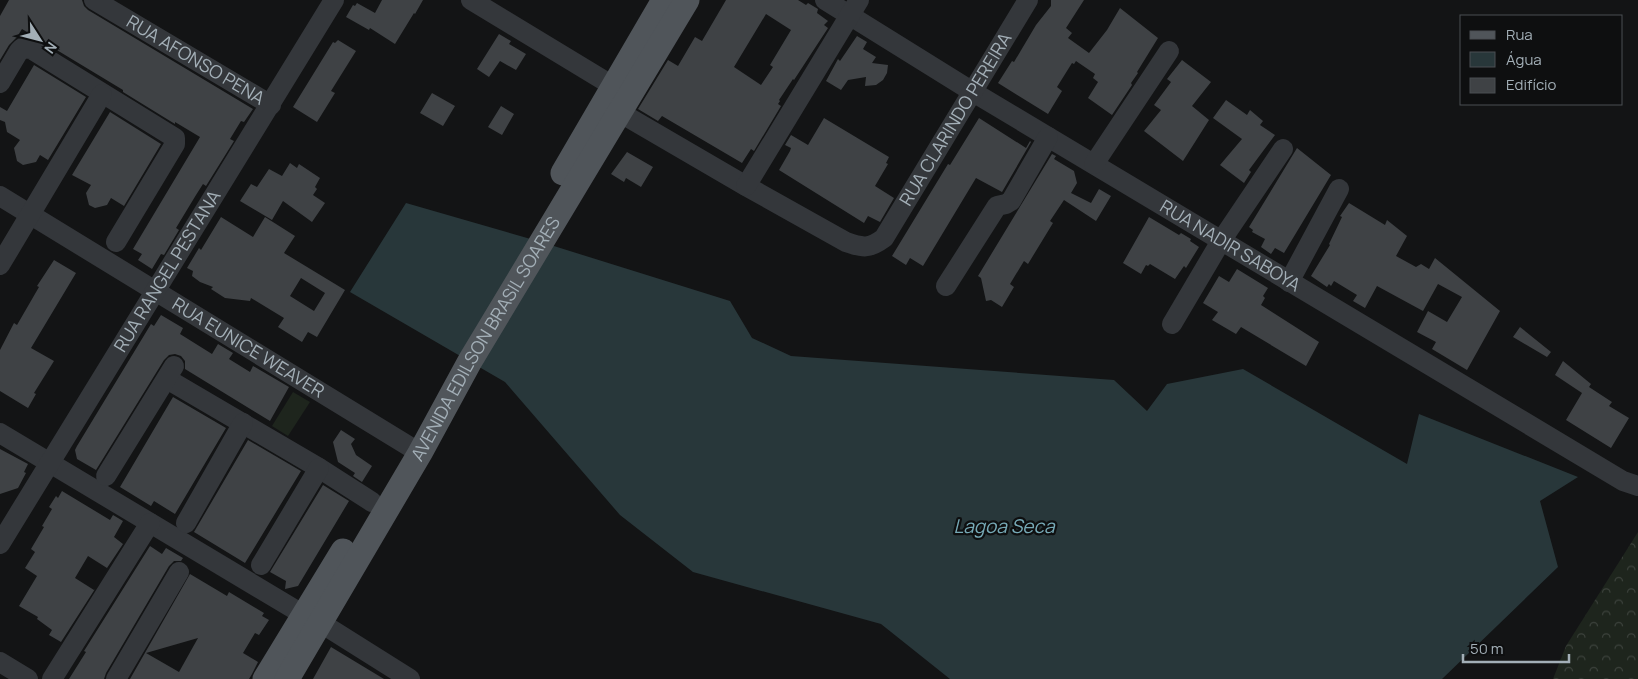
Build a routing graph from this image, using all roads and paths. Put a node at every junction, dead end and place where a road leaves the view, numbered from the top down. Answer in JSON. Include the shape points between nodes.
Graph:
{"nodes":[{"id":1,"x":94,"y":0,"type":"edge"},
{"id":2,"x":334,"y":0,"type":"edge"},
{"id":3,"x":471,"y":0,"type":"edge"},
{"id":4,"x":664,"y":0,"type":"edge"},
{"id":5,"x":687,"y":0,"type":"edge"},
{"id":6,"x":825,"y":0,"type":"edge"},
{"id":7,"x":1028,"y":0,"type":"edge"},
{"id":8,"x":854,"y":8,"type":"edge"},
{"id":9,"x":1169,"y":51,"type":"dead end"},
{"id":10,"x":0,"y":83,"type":"edge"},
{"id":11,"x":613,"y":86,"type":"junction"},
{"id":12,"x":972,"y":92,"type":"junction"},
{"id":13,"x":102,"y":94,"type":"junction"},
{"id":14,"x":271,"y":105,"type":"junction"},
{"id":15,"x":620,"y":112,"type":"junction"},
{"id":16,"x":1048,"y":137,"type":"junction"},
{"id":17,"x":1283,"y":149,"type":"dead end"},
{"id":18,"x":1094,"y":164,"type":"junction"},
{"id":19,"x":746,"y":186,"type":"junction"},
{"id":20,"x":1339,"y":189,"type":"dead end"},
{"id":21,"x":0,"y":196,"type":"edge"},
{"id":22,"x":30,"y":214,"type":"junction"},
{"id":23,"x":532,"y":240,"type":"junction"},
{"id":24,"x":1221,"y":241,"type":"junction"},
{"id":25,"x":116,"y":242,"type":"dead end"},
{"id":26,"x":0,"y":265,"type":"edge"},
{"id":27,"x":1289,"y":282,"type":"junction"},
{"id":28,"x":946,"y":286,"type":"dead end"},
{"id":29,"x":157,"y":291,"type":"junction"},
{"id":30,"x":1172,"y":324,"type":"dead end"},
{"id":31,"x":243,"y":423,"type":"junction"},
{"id":32,"x":0,"y":433,"type":"edge"},
{"id":33,"x":412,"y":448,"type":"junction"},
{"id":34,"x":49,"y":463,"type":"junction"},
{"id":35,"x":319,"y":468,"type":"junction"},
{"id":36,"x":106,"y":476,"type":"dead end"},
{"id":37,"x":1638,"y":486,"type":"edge"},
{"id":38,"x":371,"y":513,"type":"junction"},
{"id":39,"x":150,"y":523,"type":"junction"},
{"id":40,"x":186,"y":523,"type":"dead end"},
{"id":41,"x":0,"y":544,"type":"edge"},
{"id":42,"x":261,"y":565,"type":"dead end"},
{"id":43,"x":179,"y":572,"type":"dead end"},
{"id":44,"x":312,"y":619,"type":"junction"},
{"id":45,"x":0,"y":662,"type":"edge"},
{"id":46,"x":28,"y":679,"type":"edge"},
{"id":47,"x":52,"y":679,"type":"edge"},
{"id":48,"x":116,"y":679,"type":"edge"},
{"id":49,"x":265,"y":679,"type":"edge"},
{"id":50,"x":287,"y":679,"type":"edge"},
{"id":51,"x":410,"y":679,"type":"edge"}],
"edges":[{"from":1,"to":14,"type":"street","name":"RUA AFONSO PENA"},
{"from":2,"to":14,"type":"street","name":"RUA RANGEL PESTANA"},
{"from":3,"to":11,"type":"street"},
{"from":4,"to":11,"type":"main road","name":"AVENIDA EDILSON BRASIL SOARES"},
{"from":5,"to":15,"type":"main road","name":"AVENIDA EDILSON BRASIL SOARES"},
{"from":6,"to":8,"type":"street","name":"RUA NADIR SABOYA"},
{"from":7,"to":12,"type":"street","name":"RUA CLARINDO PEREIRA"},
{"from":8,"to":12,"type":"street","name":"RUA NADIR SABOYA"},
{"from":8,"to":19,"type":"street"},
{"from":9,"to":18,"type":"street"},
{"from":10,"to":13,"type":"street","via":[[25,47]]},
{"from":11,"to":23,"type":"main road","name":"AVENIDA EDILSON BRASIL SOARES"},
{"from":12,"to":16,"type":"street","name":"RUA NADIR SABOYA"},
{"from":12,"to":19,"type":"street","name":"RUA CLARINDO PEREIRA","via":[[884,238],[869,247],[846,242]]},
{"from":13,"to":22,"type":"street"},
{"from":13,"to":25,"type":"street","via":[[176,138]]},
{"from":14,"to":29,"type":"street","name":"RUA RANGEL PESTANA"},
{"from":15,"to":19,"type":"street"},
{"from":15,"to":23,"type":"main road","name":"AVENIDA EDILSON BRASIL SOARES"},
{"from":16,"to":18,"type":"street","name":"RUA NADIR SABOYA"},
{"from":16,"to":28,"type":"street","via":[[1011,201],[997,206]]},
{"from":17,"to":24,"type":"street"},
{"from":18,"to":24,"type":"street","name":"RUA NADIR SABOYA"},
{"from":20,"to":27,"type":"street"},
{"from":21,"to":22,"type":"street","name":"RUA EUNICE WEAVER"},
{"from":22,"to":26,"type":"street"},
{"from":22,"to":29,"type":"street","name":"RUA EUNICE WEAVER"},
{"from":23,"to":33,"type":"main road","name":"AVENIDA EDILSON BRASIL SOARES"},
{"from":24,"to":27,"type":"street","name":"RUA NADIR SABOYA"},
{"from":24,"to":30,"type":"street"},
{"from":27,"to":37,"type":"street","name":"RUA NADIR SABOYA","via":[[1623,481]]},
{"from":29,"to":33,"type":"street","name":"RUA EUNICE WEAVER"},
{"from":29,"to":34,"type":"street","name":"RUA RANGEL PESTANA"},
{"from":31,"to":35,"type":"street"},
{"from":31,"to":36,"type":"street","via":[[170,372]]},
{"from":31,"to":40,"type":"street"},
{"from":32,"to":34,"type":"street"},
{"from":33,"to":38,"type":"main road","name":"AVENIDA EDILSON BRASIL SOARES"},
{"from":34,"to":39,"type":"street"},
{"from":34,"to":41,"type":"street","name":"RUA RANGEL PESTANA"},
{"from":35,"to":38,"type":"street"},
{"from":35,"to":42,"type":"street"},
{"from":38,"to":44,"type":"main road","name":"AVENIDA EDILSON BRASIL SOARES"},
{"from":39,"to":44,"type":"street"},
{"from":39,"to":47,"type":"street"},
{"from":43,"to":48,"type":"street"},
{"from":44,"to":49,"type":"main road","name":"AVENIDA EDILSON BRASIL SOARES"},
{"from":44,"to":50,"type":"main road","name":"AVENIDA EDILSON BRASIL SOARES"},
{"from":44,"to":51,"type":"street"},
{"from":45,"to":46,"type":"street"}]}
